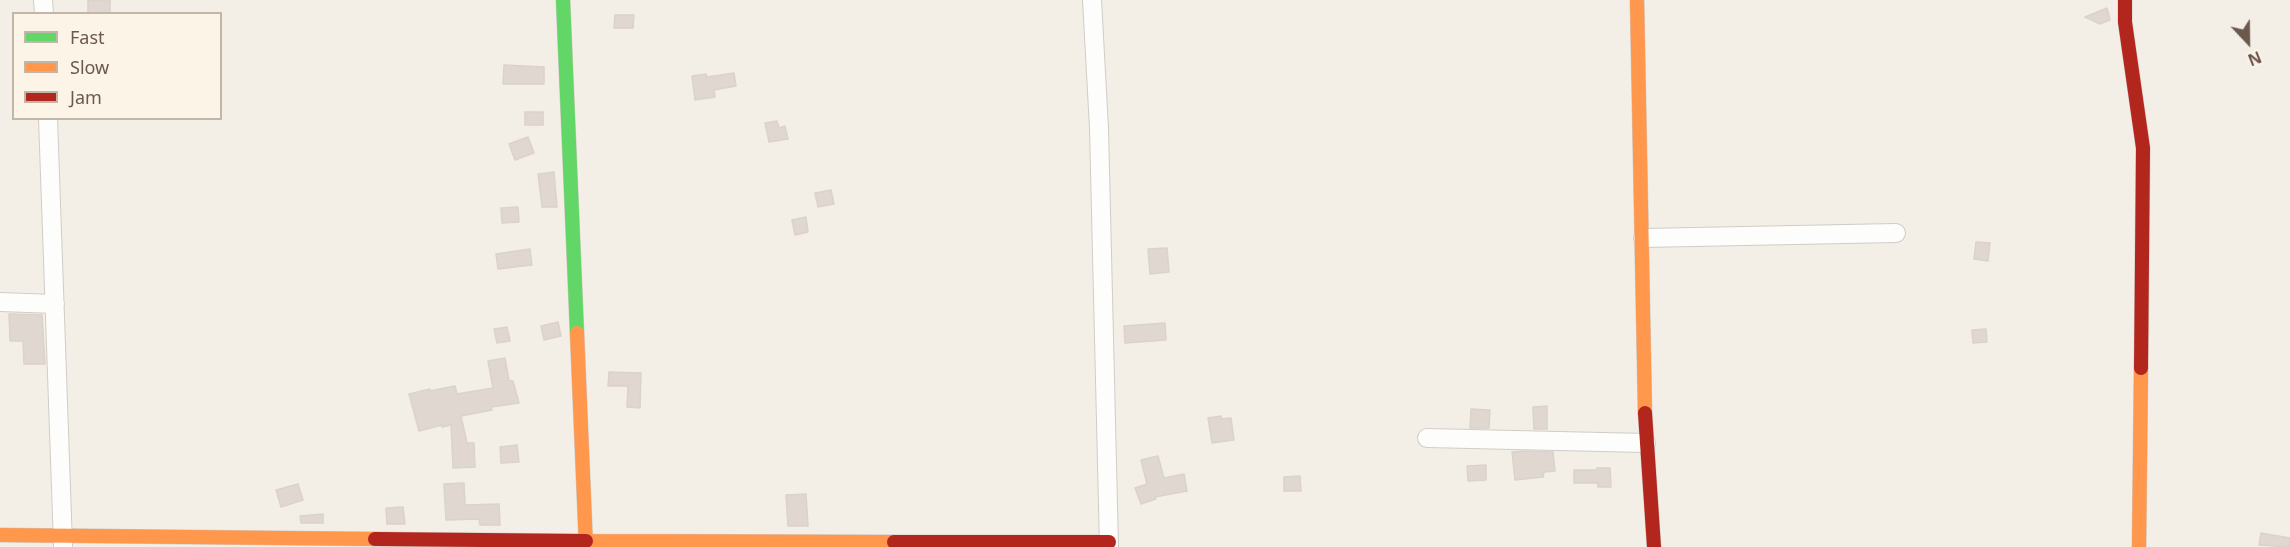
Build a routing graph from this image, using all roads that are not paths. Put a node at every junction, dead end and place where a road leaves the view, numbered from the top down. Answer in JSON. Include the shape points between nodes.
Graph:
{"nodes":[{"id":1,"x":563,"y":0,"type":"edge"},
{"id":2,"x":1092,"y":0,"type":"edge"},
{"id":3,"x":1637,"y":0,"type":"edge"},
{"id":4,"x":2125,"y":0,"type":"edge"},
{"id":5,"x":48,"y":120,"type":"edge"},
{"id":6,"x":1896,"y":233,"type":"dead end"},
{"id":7,"x":1643,"y":238,"type":"junction"},
{"id":8,"x":0,"y":302,"type":"edge"},
{"id":9,"x":55,"y":304,"type":"junction"},
{"id":10,"x":1427,"y":438,"type":"dead end"},
{"id":11,"x":1646,"y":443,"type":"junction"},
{"id":12,"x":0,"y":535,"type":"edge"},
{"id":13,"x":63,"y":541,"type":"edge"},
{"id":14,"x":586,"y":544,"type":"edge"},
{"id":15,"x":1109,"y":544,"type":"edge"},
{"id":16,"x":1654,"y":547,"type":"edge"},
{"id":17,"x":2139,"y":547,"type":"edge"}],
"edges":[{"from":1,"to":14,"type":"street"},
{"from":2,"to":15,"type":"street"},
{"from":3,"to":7,"type":"street"},
{"from":4,"to":17,"type":"street","via":[[2144,148]]},
{"from":5,"to":9,"type":"street"},
{"from":6,"to":7,"type":"street"},
{"from":7,"to":11,"type":"street"},
{"from":8,"to":9,"type":"street"},
{"from":9,"to":13,"type":"street"},
{"from":10,"to":11,"type":"street"},
{"from":11,"to":16,"type":"street"},
{"from":12,"to":13,"type":"street"},
{"from":13,"to":14,"type":"street"},
{"from":14,"to":15,"type":"street"}]}
